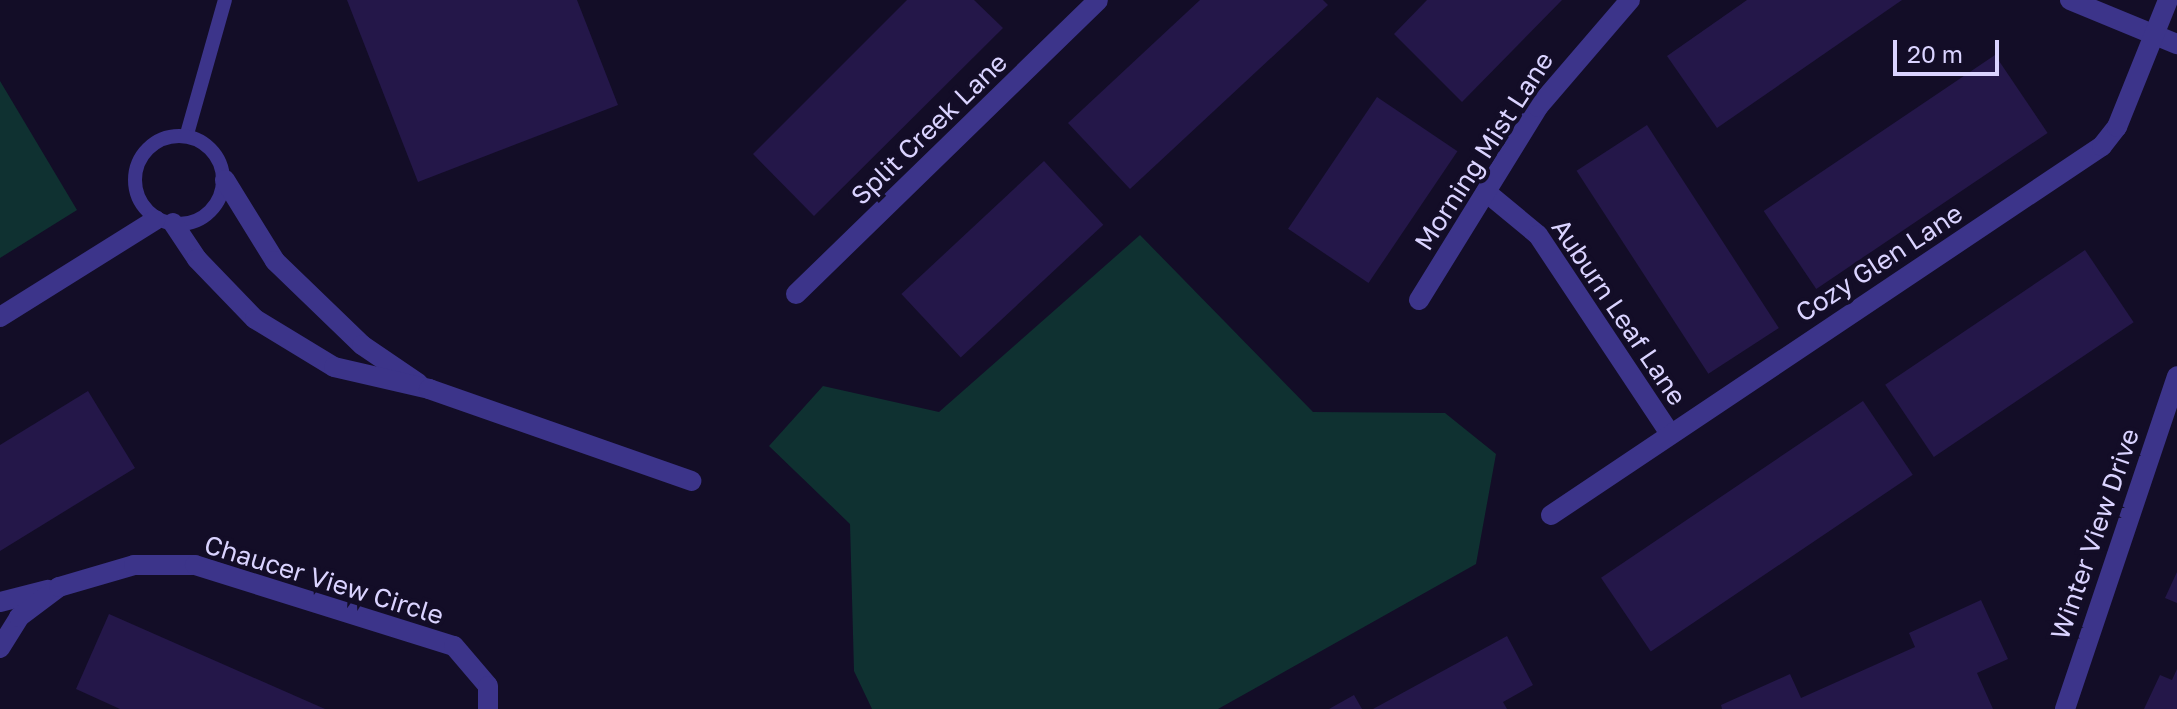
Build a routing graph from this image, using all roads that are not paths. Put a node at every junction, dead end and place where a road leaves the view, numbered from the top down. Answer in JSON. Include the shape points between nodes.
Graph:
{"nodes":[{"id":1,"x":225,"y":0,"type":"edge"},
{"id":2,"x":1098,"y":0,"type":"edge"},
{"id":3,"x":1630,"y":0,"type":"edge"},
{"id":4,"x":2070,"y":0,"type":"edge"},
{"id":5,"x":2168,"y":0,"type":"edge"},
{"id":6,"x":2154,"y":35,"type":"junction"},
{"id":7,"x":2177,"y":44,"type":"edge"},
{"id":8,"x":187,"y":134,"type":"junction"},
{"id":9,"x":225,"y":180,"type":"junction"},
{"id":10,"x":1486,"y":192,"type":"junction"},
{"id":11,"x":164,"y":222,"type":"junction"},
{"id":12,"x":796,"y":294,"type":"dead end"},
{"id":13,"x":1419,"y":300,"type":"dead end"},
{"id":14,"x":0,"y":317,"type":"edge"},
{"id":15,"x":2177,"y":376,"type":"edge"},
{"id":16,"x":429,"y":389,"type":"junction"},
{"id":17,"x":1669,"y":432,"type":"junction"},
{"id":18,"x":691,"y":481,"type":"dead end"},
{"id":19,"x":1551,"y":515,"type":"dead end"},
{"id":20,"x":59,"y":587,"type":"junction"},
{"id":21,"x":0,"y":602,"type":"edge"},
{"id":22,"x":0,"y":648,"type":"edge"},
{"id":23,"x":488,"y":709,"type":"edge"},
{"id":24,"x":2065,"y":709,"type":"edge"}],
"edges":[{"from":1,"to":8,"type":"lane"},
{"from":2,"to":12,"type":"street","name":"Split Creek Lane"},
{"from":3,"to":10,"type":"street","name":"Morning Mist Lane","via":[[1538,107]]},
{"from":4,"to":6,"type":"street"},
{"from":5,"to":6,"type":"street","name":"Cozy Glen Lane"},
{"from":6,"to":7,"type":"street"},
{"from":6,"to":17,"type":"street","name":"Cozy Glen Lane","via":[[2117,127],[2102,146]]},
{"from":8,"to":9,"type":"lane","via":[[214,150]]},
{"from":8,"to":11,"type":"lane","via":[[156,139],[135,163],[135,195]]},
{"from":9,"to":11,"type":"lane","via":[[214,210],[186,226]]},
{"from":9,"to":16,"type":"street","via":[[257,238],[319,307],[362,345]]},
{"from":10,"to":13,"type":"street","name":"Morning Mist Lane"},
{"from":10,"to":17,"type":"street","name":"Auburn Leaf Lane","via":[[1538,235]]},
{"from":11,"to":14,"type":"street"},
{"from":11,"to":16,"type":"street","via":[[255,319],[291,345],[334,367]]},
{"from":15,"to":24,"type":"street","name":"Winter View Drive"},
{"from":16,"to":18,"type":"street"},
{"from":17,"to":19,"type":"street","name":"Cozy Glen Lane"},
{"from":20,"to":21,"type":"street","name":"Chaucer View Circle"},
{"from":20,"to":22,"type":"street","name":"Chaucer View Circle","via":[[19,617]]},
{"from":20,"to":23,"type":"street","name":"Chaucer View Circle","via":[[134,565],[164,563],[223,571],[454,646],[488,686]]}]}
